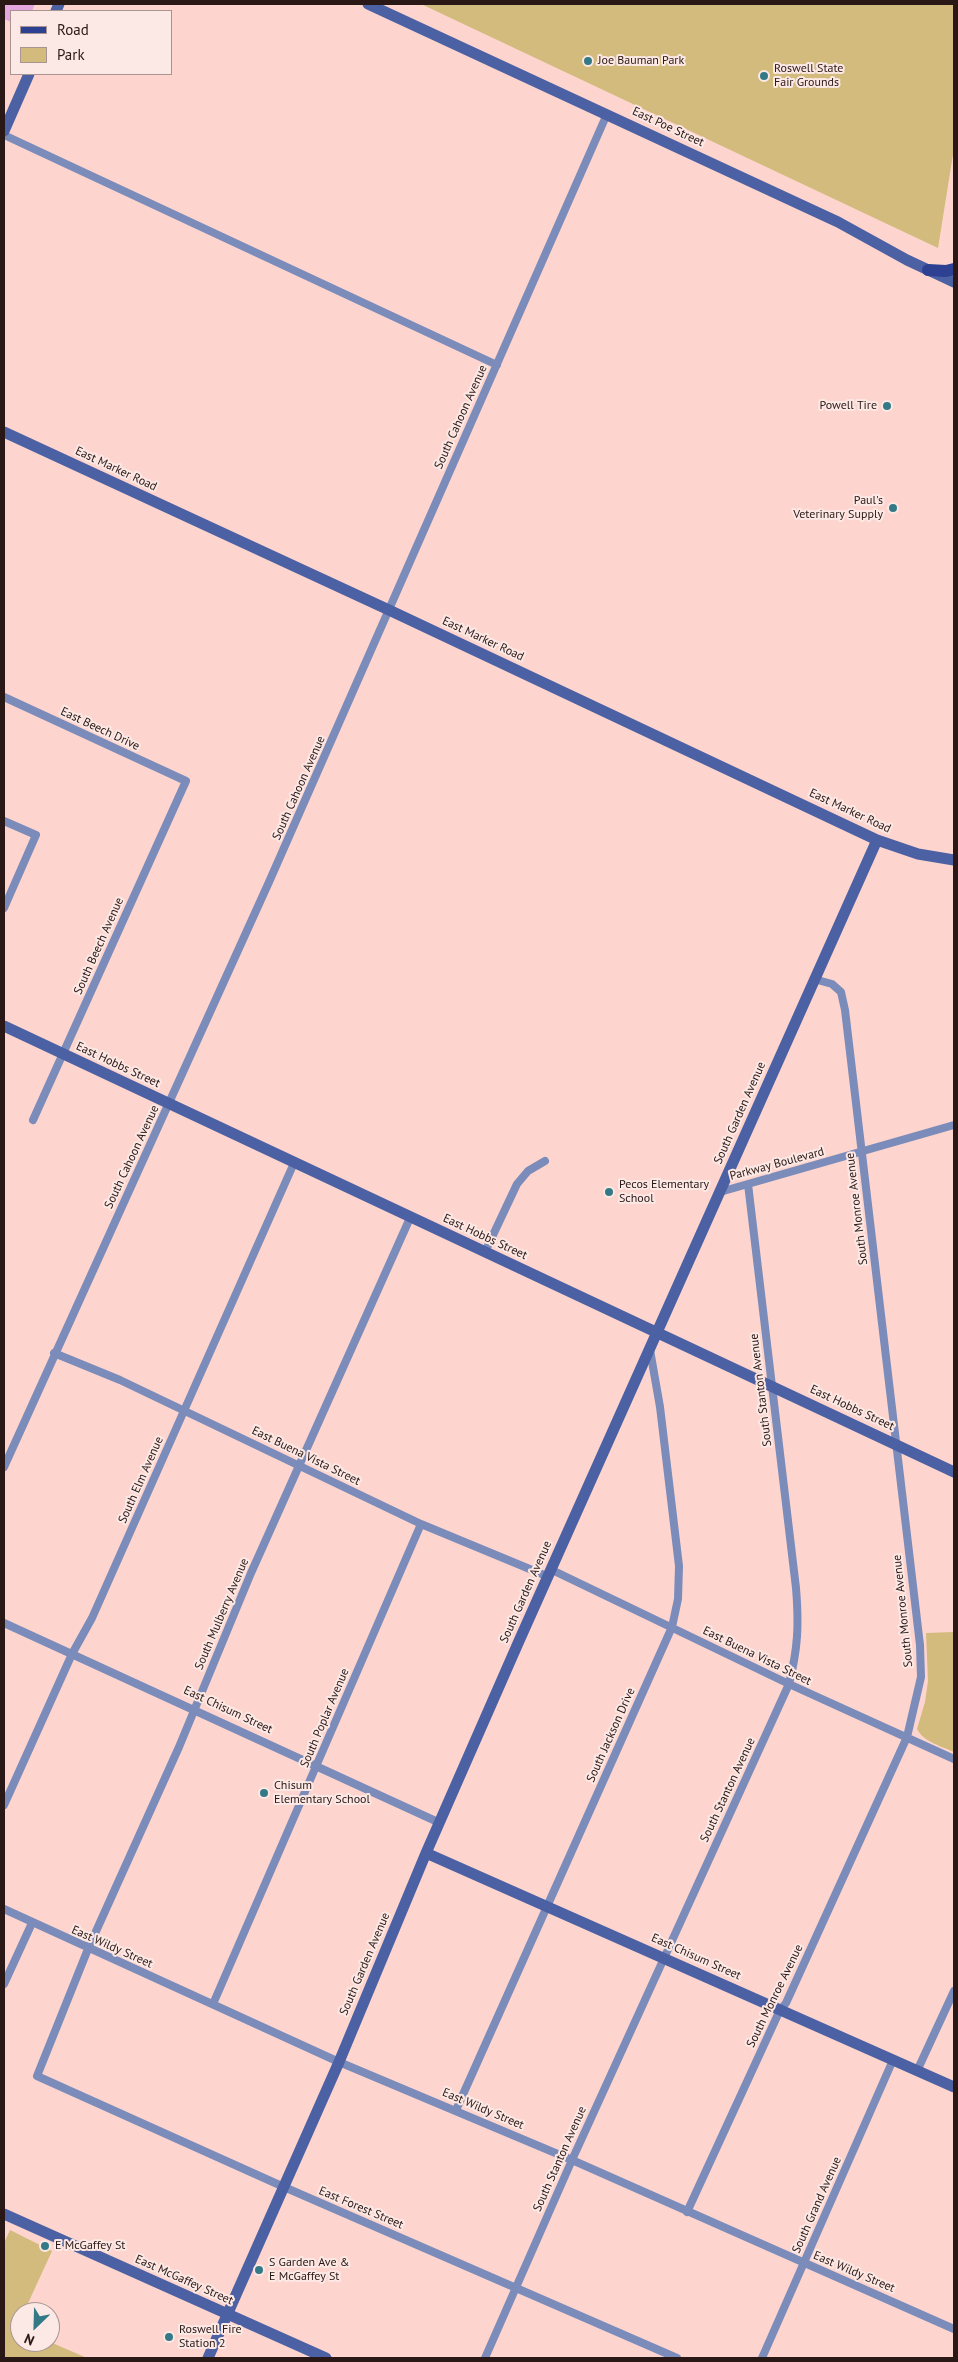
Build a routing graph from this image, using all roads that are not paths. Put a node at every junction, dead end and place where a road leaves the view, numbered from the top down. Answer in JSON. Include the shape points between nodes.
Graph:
{"nodes":[{"id":1,"x":368,"y":4,"type":"edge"},
{"id":2,"x":29,"y":75,"type":"edge"},
{"id":3,"x":607,"y":114,"type":"junction"},
{"id":4,"x":4,"y":131,"type":"edge"},
{"id":5,"x":4,"y":135,"type":"edge"},
{"id":6,"x":954,"y":269,"type":"edge"},
{"id":7,"x":928,"y":270,"type":"junction"},
{"id":8,"x":954,"y":282,"type":"edge"},
{"id":9,"x":497,"y":364,"type":"junction"},
{"id":10,"x":4,"y":432,"type":"edge"},
{"id":11,"x":389,"y":610,"type":"junction"},
{"id":12,"x":4,"y":697,"type":"edge"},
{"id":13,"x":186,"y":781,"type":"joint"},
{"id":14,"x":4,"y":822,"type":"edge"},
{"id":15,"x":877,"y":840,"type":"junction"},
{"id":16,"x":954,"y":860,"type":"edge"},
{"id":17,"x":4,"y":908,"type":"edge"},
{"id":18,"x":814,"y":979,"type":"junction"},
{"id":19,"x":4,"y":1026,"type":"edge"},
{"id":20,"x":63,"y":1054,"type":"junction"},
{"id":21,"x":169,"y":1104,"type":"junction"},
{"id":22,"x":34,"y":1120,"type":"dead end"},
{"id":23,"x":954,"y":1125,"type":"edge"},
{"id":24,"x":861,"y":1152,"type":"junction"},
{"id":25,"x":545,"y":1161,"type":"dead end"},
{"id":26,"x":294,"y":1163,"type":"junction"},
{"id":27,"x":749,"y":1188,"type":"junction"},
{"id":28,"x":720,"y":1192,"type":"junction"},
{"id":29,"x":410,"y":1218,"type":"junction"},
{"id":30,"x":485,"y":1252,"type":"junction"},
{"id":31,"x":657,"y":1332,"type":"junction"},
{"id":32,"x":649,"y":1348,"type":"junction"},
{"id":33,"x":54,"y":1353,"type":"junction"},
{"id":34,"x":772,"y":1386,"type":"junction"},
{"id":35,"x":185,"y":1410,"type":"junction"},
{"id":36,"x":896,"y":1444,"type":"junction"},
{"id":37,"x":298,"y":1465,"type":"junction"},
{"id":38,"x":4,"y":1467,"type":"edge"},
{"id":39,"x":954,"y":1472,"type":"edge"},
{"id":40,"x":421,"y":1524,"type":"junction"},
{"id":41,"x":550,"y":1574,"type":"junction"},
{"id":42,"x":4,"y":1623,"type":"edge"},
{"id":43,"x":672,"y":1627,"type":"junction"},
{"id":44,"x":72,"y":1654,"type":"junction"},
{"id":45,"x":789,"y":1684,"type":"junction"},
{"id":46,"x":194,"y":1710,"type":"junction"},
{"id":47,"x":907,"y":1737,"type":"junction"},
{"id":48,"x":954,"y":1759,"type":"edge"},
{"id":49,"x":317,"y":1767,"type":"junction"},
{"id":50,"x":4,"y":1805,"type":"edge"},
{"id":51,"x":440,"y":1823,"type":"junction"},
{"id":52,"x":426,"y":1853,"type":"junction"},
{"id":53,"x":546,"y":1906,"type":"junction"},
{"id":54,"x":4,"y":1909,"type":"edge"},
{"id":55,"x":32,"y":1922,"type":"junction"},
{"id":56,"x":88,"y":1949,"type":"junction"},
{"id":57,"x":664,"y":1958,"type":"junction"},
{"id":58,"x":4,"y":1984,"type":"edge"},
{"id":59,"x":954,"y":1991,"type":"edge"},
{"id":60,"x":213,"y":2004,"type":"junction"},
{"id":61,"x":780,"y":2010,"type":"junction"},
{"id":62,"x":893,"y":2060,"type":"junction"},
{"id":63,"x":339,"y":2062,"type":"junction"},
{"id":64,"x":918,"y":2071,"type":"junction"},
{"id":65,"x":37,"y":2076,"type":"joint"},
{"id":66,"x":954,"y":2087,"type":"edge"},
{"id":67,"x":456,"y":2110,"type":"junction"},
{"id":68,"x":572,"y":2160,"type":"junction"},
{"id":69,"x":284,"y":2187,"type":"junction"},
{"id":70,"x":687,"y":2212,"type":"junction"},
{"id":71,"x":4,"y":2214,"type":"edge"},
{"id":72,"x":804,"y":2263,"type":"junction"},
{"id":73,"x":515,"y":2287,"type":"junction"},
{"id":74,"x":227,"y":2315,"type":"junction"},
{"id":75,"x":954,"y":2329,"type":"edge"},
{"id":76,"x":208,"y":2358,"type":"edge"},
{"id":77,"x":326,"y":2358,"type":"edge"},
{"id":78,"x":485,"y":2358,"type":"edge"},
{"id":79,"x":677,"y":2358,"type":"edge"},
{"id":80,"x":762,"y":2358,"type":"edge"}],
"edges":[{"from":1,"to":3,"type":"street","name":"East Poe Street"},
{"from":2,"to":4,"type":"street"},
{"from":3,"to":7,"type":"street","name":"East Poe Street","via":[[838,222]]},
{"from":3,"to":9,"type":"street","name":"South Cahoon Avenue"},
{"from":5,"to":9,"type":"street"},
{"from":6,"to":7,"type":"main road"},
{"from":7,"to":8,"type":"street","name":"East Poe Street"},
{"from":9,"to":11,"type":"street","name":"South Cahoon Avenue"},
{"from":10,"to":11,"type":"street","name":"East Marker Road"},
{"from":11,"to":15,"type":"street","name":"East Marker Road"},
{"from":11,"to":21,"type":"street","name":"South Cahoon Avenue"},
{"from":12,"to":13,"type":"street","name":"East Beech Drive"},
{"from":13,"to":20,"type":"street","name":"South Beech Avenue"},
{"from":14,"to":17,"type":"street","via":[[36,835]]},
{"from":15,"to":16,"type":"street","name":"East Marker Road","via":[[918,854]]},
{"from":15,"to":18,"type":"street","name":"South Garden Avenue"},
{"from":18,"to":24,"type":"street","name":"South Monroe Avenue","via":[[832,984],[841,992]]},
{"from":18,"to":28,"type":"street","name":"South Garden Avenue"},
{"from":19,"to":20,"type":"street","name":"East Hobbs Street"},
{"from":20,"to":21,"type":"street","name":"East Hobbs Street"},
{"from":20,"to":22,"type":"street","name":"South Beech Avenue"},
{"from":21,"to":26,"type":"street","name":"East Hobbs Street"},
{"from":21,"to":33,"type":"street","name":"South Cahoon Avenue"},
{"from":23,"to":24,"type":"street","name":"Parkway Boulevard"},
{"from":24,"to":27,"type":"street","name":"Parkway Boulevard"},
{"from":24,"to":36,"type":"street","name":"South Monroe Avenue"},
{"from":25,"to":30,"type":"street","via":[[528,1171],[517,1184]]},
{"from":26,"to":29,"type":"street","name":"East Hobbs Street"},
{"from":26,"to":35,"type":"street","name":"South Elm Avenue"},
{"from":27,"to":28,"type":"street","name":"Parkway Boulevard"},
{"from":27,"to":34,"type":"street","name":"South Stanton Avenue"},
{"from":28,"to":31,"type":"street","name":"South Garden Avenue"},
{"from":29,"to":30,"type":"street","name":"East Hobbs Street"},
{"from":29,"to":37,"type":"street","name":"South Mulberry Avenue"},
{"from":30,"to":31,"type":"street","name":"East Hobbs Street"},
{"from":31,"to":32,"type":"street","name":"South Garden Avenue"},
{"from":31,"to":34,"type":"street","name":"East Hobbs Street"},
{"from":32,"to":41,"type":"street","name":"South Garden Avenue"},
{"from":32,"to":43,"type":"street","name":"South Jackson Drive","via":[[660,1407],[679,1566],[678,1599]]},
{"from":33,"to":35,"type":"street","name":"East Buena Vista Street"},
{"from":33,"to":38,"type":"street","name":"South Cahoon Avenue"},
{"from":34,"to":36,"type":"street","name":"East Hobbs Street"},
{"from":34,"to":45,"type":"street","name":"South Stanton Avenue","via":[[799,1622]]},
{"from":35,"to":37,"type":"street","name":"East Buena Vista Street"},
{"from":35,"to":44,"type":"street","name":"South Elm Avenue","via":[[92,1618]]},
{"from":36,"to":39,"type":"street","name":"East Hobbs Street"},
{"from":36,"to":47,"type":"street","name":"South Monroe Avenue","via":[[920,1645],[921,1676]]},
{"from":37,"to":40,"type":"street","name":"East Buena Vista Street"},
{"from":37,"to":46,"type":"street","name":"South Mulberry Avenue"},
{"from":40,"to":41,"type":"street","name":"East Buena Vista Street"},
{"from":40,"to":49,"type":"street","name":"South Poplar Avenue"},
{"from":41,"to":43,"type":"street","name":"East Buena Vista Street"},
{"from":41,"to":51,"type":"street","name":"South Garden Avenue"},
{"from":42,"to":44,"type":"street","name":"East Chisum Street"},
{"from":43,"to":45,"type":"street","name":"East Buena Vista Street"},
{"from":43,"to":53,"type":"street","name":"South Jackson Drive"},
{"from":44,"to":46,"type":"street","name":"East Chisum Street"},
{"from":44,"to":50,"type":"street","name":"South Elm Avenue"},
{"from":45,"to":47,"type":"street","name":"East Buena Vista Street"},
{"from":45,"to":57,"type":"street","name":"South Stanton Avenue"},
{"from":46,"to":49,"type":"street","name":"East Chisum Street"},
{"from":46,"to":56,"type":"street","name":"South Mulberry Avenue"},
{"from":47,"to":48,"type":"street","name":"East Buena Vista Street"},
{"from":47,"to":61,"type":"street","name":"South Monroe Avenue"},
{"from":49,"to":51,"type":"street","name":"East Chisum Street"},
{"from":49,"to":60,"type":"street","name":"South Poplar Avenue"},
{"from":51,"to":52,"type":"street","name":"South Garden Avenue"},
{"from":52,"to":53,"type":"street","name":"East Chisum Street"},
{"from":52,"to":63,"type":"street","name":"South Garden Avenue"},
{"from":53,"to":57,"type":"street","name":"East Chisum Street"},
{"from":53,"to":67,"type":"street","name":"South Jackson Drive"},
{"from":54,"to":55,"type":"street","name":"East Wildy Street"},
{"from":55,"to":56,"type":"street","name":"East Wildy Street"},
{"from":55,"to":58,"type":"street"},
{"from":56,"to":60,"type":"street","name":"East Wildy Street"},
{"from":56,"to":65,"type":"street","name":"South Mulberry Avenue"},
{"from":57,"to":61,"type":"street","name":"East Chisum Street"},
{"from":57,"to":68,"type":"street","name":"South Stanton Avenue"},
{"from":59,"to":64,"type":"street"},
{"from":60,"to":63,"type":"street","name":"East Wildy Street"},
{"from":61,"to":62,"type":"street","name":"East Chisum Street"},
{"from":61,"to":70,"type":"street","name":"South Monroe Avenue"},
{"from":62,"to":64,"type":"street","name":"East Chisum Street"},
{"from":62,"to":72,"type":"street","name":"South Grand Avenue"},
{"from":63,"to":67,"type":"street","name":"East Wildy Street"},
{"from":63,"to":69,"type":"street","name":"South Garden Avenue"},
{"from":64,"to":66,"type":"street","name":"East Chisum Street"},
{"from":65,"to":69,"type":"street","name":"East Forest Street"},
{"from":67,"to":68,"type":"street","name":"East Wildy Street"},
{"from":68,"to":70,"type":"street","name":"East Wildy Street"},
{"from":68,"to":73,"type":"street","name":"South Stanton Avenue"},
{"from":69,"to":73,"type":"street","name":"East Forest Street"},
{"from":69,"to":74,"type":"street","name":"South Garden Avenue"},
{"from":70,"to":72,"type":"street","name":"East Wildy Street"},
{"from":71,"to":74,"type":"street","name":"East McGaffey Street"},
{"from":72,"to":75,"type":"street","name":"East Wildy Street"},
{"from":72,"to":80,"type":"street","name":"South Grand Avenue"},
{"from":73,"to":78,"type":"street","name":"South Stanton Avenue"},
{"from":73,"to":79,"type":"street","name":"East Forest Street"},
{"from":74,"to":76,"type":"street","name":"South Garden Avenue"},
{"from":74,"to":77,"type":"street","name":"East McGaffey Street"}]}
